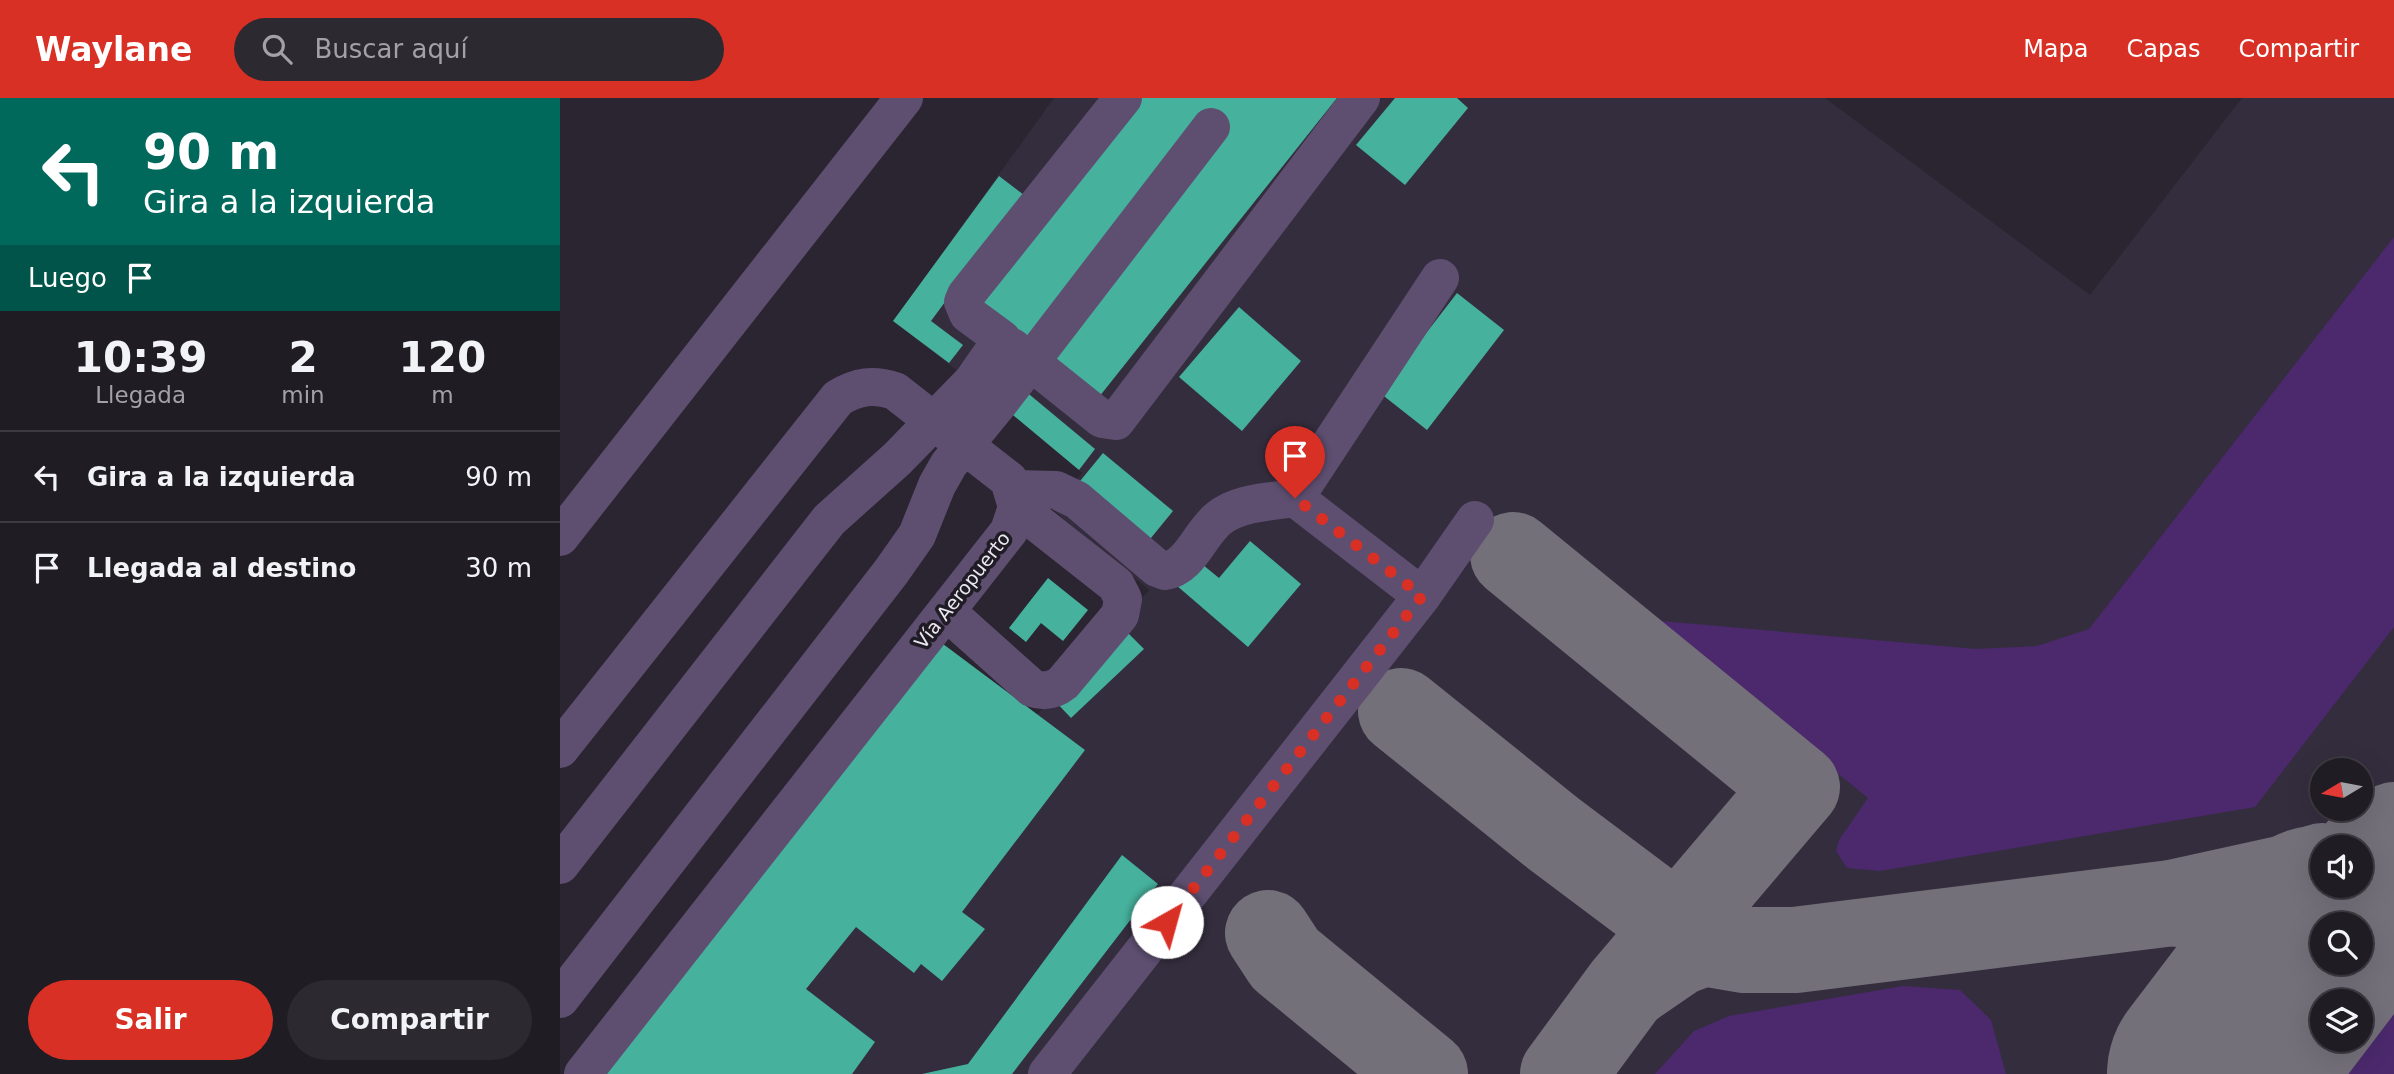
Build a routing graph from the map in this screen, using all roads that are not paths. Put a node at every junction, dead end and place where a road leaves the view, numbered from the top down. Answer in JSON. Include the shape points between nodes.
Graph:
{"nodes":[{"id":1,"x":904,"y":98,"type":"edge"},
{"id":2,"x":1123,"y":98,"type":"edge"},
{"id":3,"x":1361,"y":98,"type":"edge"},
{"id":4,"x":1211,"y":127,"type":"dead end"},
{"id":5,"x":1440,"y":278,"type":"dead end"},
{"id":6,"x":1016,"y":350,"type":"junction"},
{"id":7,"x":934,"y":421,"type":"junction"},
{"id":8,"x":965,"y":446,"type":"junction"},
{"id":9,"x":1015,"y":498,"type":"junction"},
{"id":10,"x":1295,"y":498,"type":"junction"},
{"id":11,"x":1475,"y":520,"type":"dead end"},
{"id":12,"x":560,"y":537,"type":"edge"},
{"id":13,"x":1422,"y":596,"type":"junction"},
{"id":14,"x":947,"y":612,"type":"junction"},
{"id":15,"x":560,"y":749,"type":"edge"},
{"id":16,"x":560,"y":865,"type":"edge"},
{"id":17,"x":560,"y":999,"type":"edge"},
{"id":18,"x":583,"y":1074,"type":"edge"},
{"id":19,"x":1047,"y":1074,"type":"edge"}],
"edges":[{"from":1,"to":12,"type":"street"},
{"from":2,"to":6,"type":"street","via":[[963,302],[968,314]]},
{"from":3,"to":6,"type":"street","via":[[1116,421],[1102,419]]},
{"from":4,"to":6,"type":"street"},
{"from":5,"to":10,"type":"street"},
{"from":6,"to":7,"type":"street","via":[[972,382]]},
{"from":6,"to":8,"type":"street"},
{"from":7,"to":8,"type":"street"},
{"from":7,"to":15,"type":"street","via":[[895,391],[881,387],[852,390],[838,398]]},
{"from":7,"to":16,"type":"street","via":[[829,520]]},
{"from":8,"to":9,"type":"street","via":[[1002,472]]},
{"from":8,"to":17,"type":"street","via":[[949,464],[917,535],[891,572]]},
{"from":9,"to":10,"type":"street","via":[[1056,490],[1077,500],[1165,571],[1181,564],[1209,528],[1234,509]]},
{"from":9,"to":14,"type":"street","name":"Vía Aeropuerto","via":[[1009,531]]},
{"from":9,"to":14,"type":"street","via":[[1116,585],[1124,599],[1120,615],[1063,683],[1048,691],[1032,688]]},
{"from":10,"to":13,"type":"street"},
{"from":11,"to":13,"type":"street"},
{"from":13,"to":19,"type":"street"},
{"from":14,"to":18,"type":"street","name":"Vía Aeropuerto"}]}
